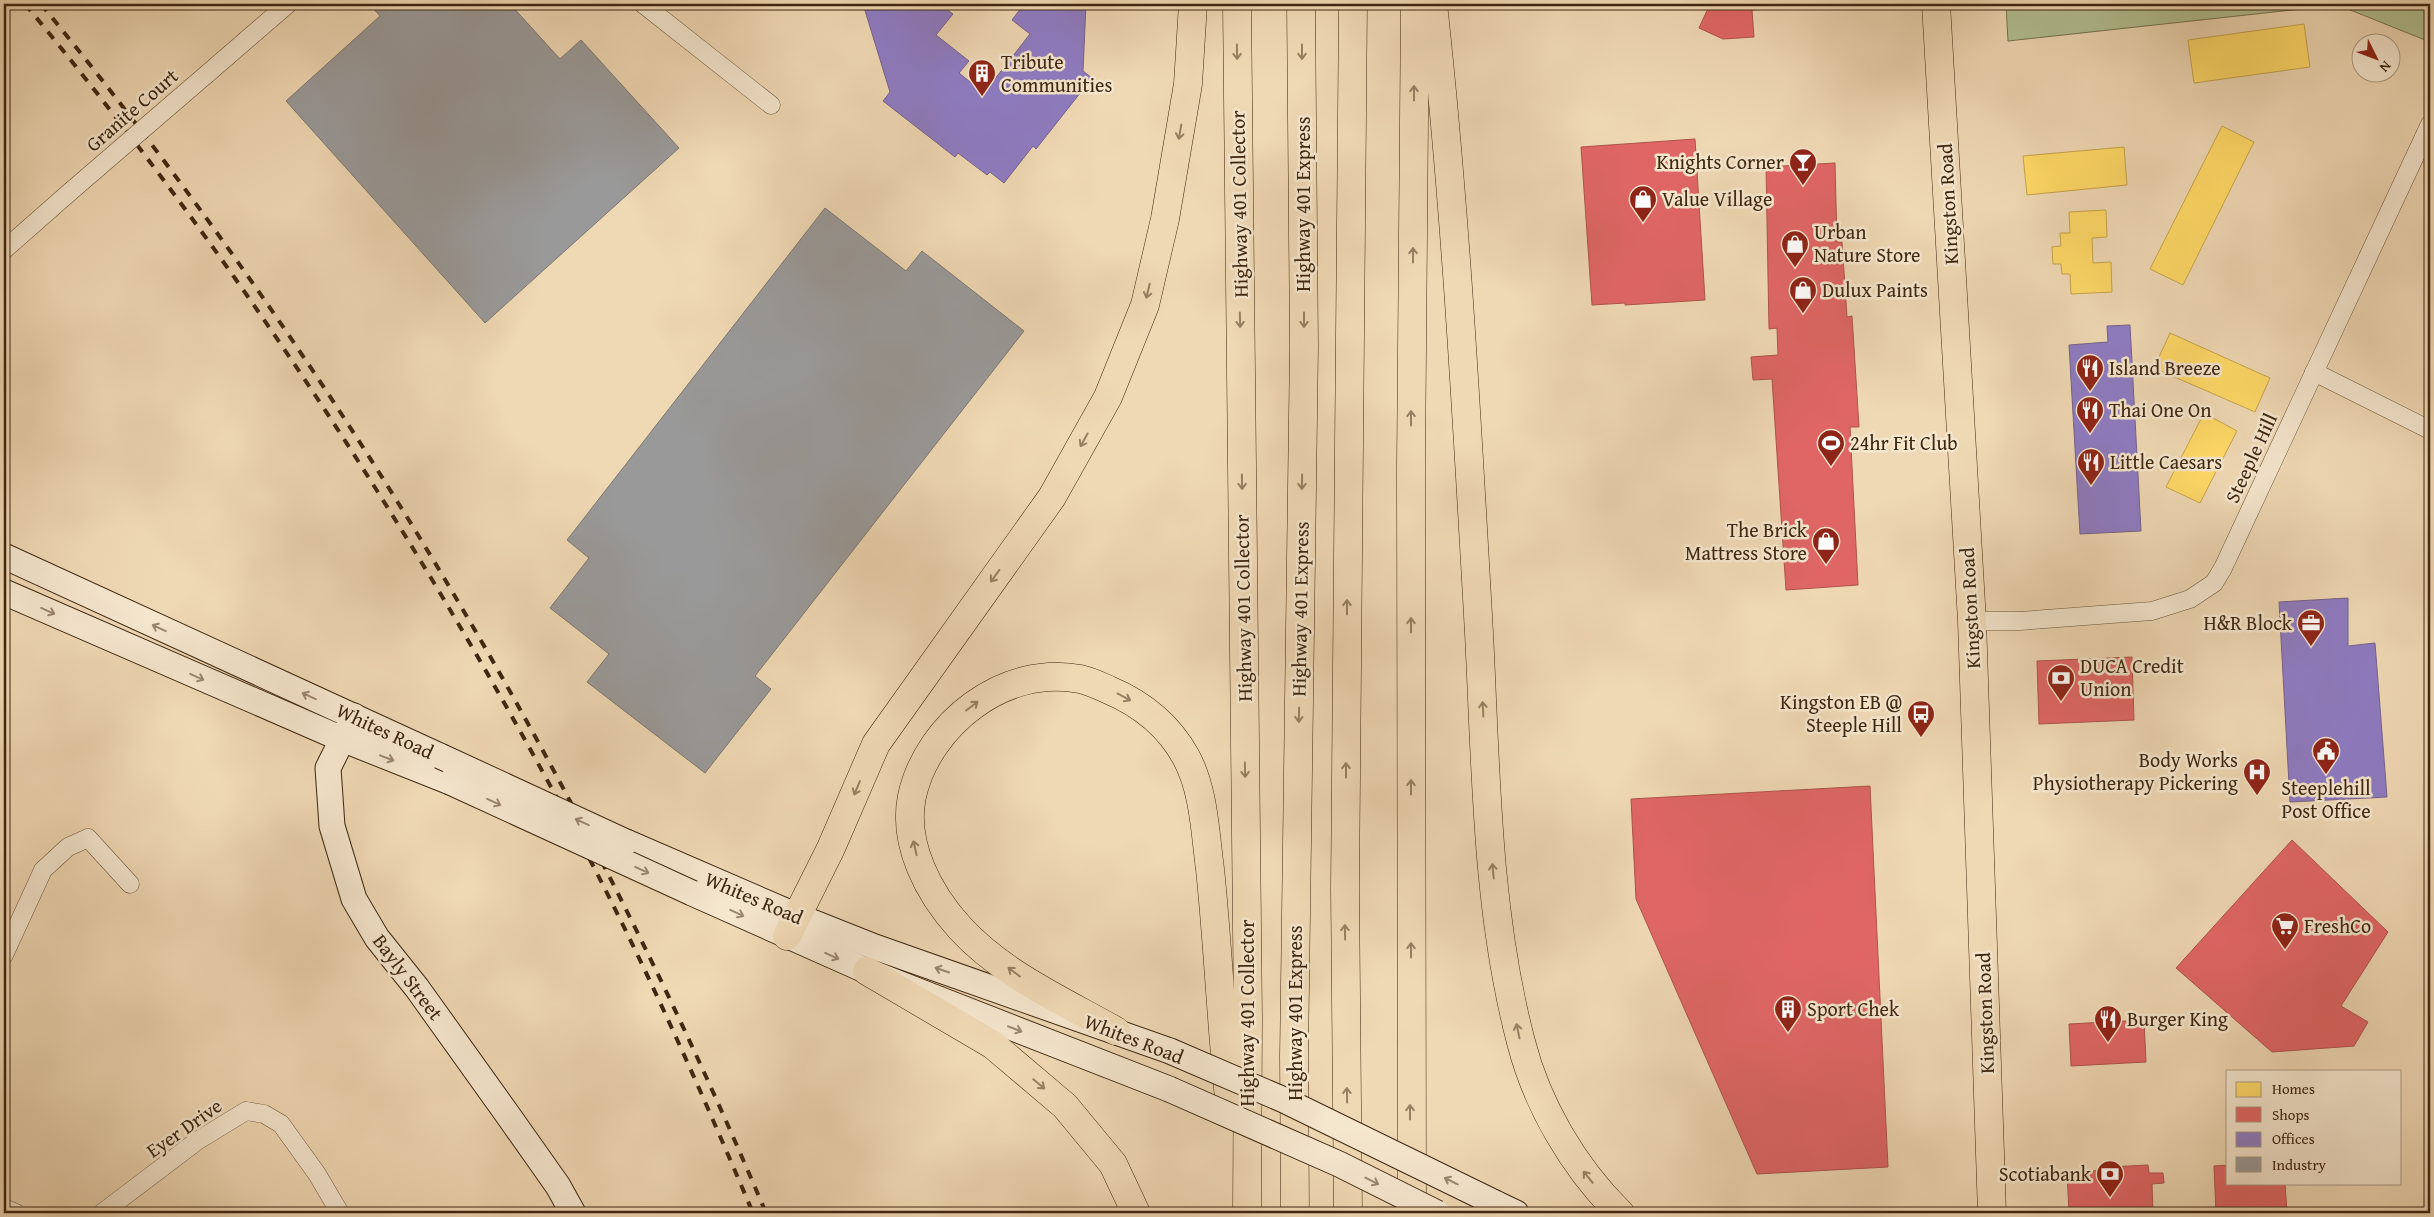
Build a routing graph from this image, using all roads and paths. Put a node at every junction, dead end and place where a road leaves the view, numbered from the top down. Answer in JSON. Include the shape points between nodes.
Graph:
{"nodes":[{"id":1,"x":288,"y":4,"type":"edge"},
{"id":2,"x":644,"y":4,"type":"edge"},
{"id":3,"x":1193,"y":4,"type":"edge"},
{"id":4,"x":1237,"y":4,"type":"edge"},
{"id":5,"x":1301,"y":4,"type":"edge"},
{"id":6,"x":1353,"y":4,"type":"edge"},
{"id":7,"x":1415,"y":4,"type":"edge"},
{"id":8,"x":1433,"y":4,"type":"edge"},
{"id":9,"x":1936,"y":4,"type":"edge"},
{"id":10,"x":771,"y":105,"type":"dead end"},
{"id":11,"x":2430,"y":124,"type":"edge"},
{"id":12,"x":4,"y":250,"type":"edge"},
{"id":13,"x":2314,"y":372,"type":"junction"},
{"id":14,"x":2430,"y":430,"type":"edge"},
{"id":15,"x":4,"y":556,"type":"edge"},
{"id":16,"x":4,"y":592,"type":"edge"},
{"id":17,"x":1972,"y":621,"type":"junction"},
{"id":18,"x":354,"y":716,"type":"junction"},
{"id":19,"x":342,"y":740,"type":"junction"},
{"id":20,"x":130,"y":884,"type":"dead end"},
{"id":21,"x":792,"y":926,"type":"junction"},
{"id":22,"x":4,"y":955,"type":"edge"},
{"id":23,"x":868,"y":971,"type":"junction"},
{"id":24,"x":1116,"y":1031,"type":"junction"},
{"id":25,"x":1410,"y":1161,"type":"junction"},
{"id":26,"x":1247,"y":1201,"type":"edge"},
{"id":27,"x":4,"y":1208,"type":"edge"},
{"id":28,"x":1505,"y":1208,"type":"edge"},
{"id":29,"x":16,"y":1213,"type":"edge"},
{"id":30,"x":102,"y":1213,"type":"edge"},
{"id":31,"x":340,"y":1213,"type":"edge"},
{"id":32,"x":573,"y":1213,"type":"edge"},
{"id":33,"x":1136,"y":1213,"type":"edge"},
{"id":34,"x":1295,"y":1213,"type":"edge"},
{"id":35,"x":1348,"y":1213,"type":"edge"},
{"id":36,"x":1412,"y":1213,"type":"edge"},
{"id":37,"x":1421,"y":1213,"type":"edge"},
{"id":38,"x":1437,"y":1213,"type":"edge"},
{"id":39,"x":1620,"y":1213,"type":"edge"},
{"id":40,"x":1992,"y":1213,"type":"edge"}],
"edges":[{"from":1,"to":12,"type":"street","name":"Granite Court","bridge":true},
{"from":2,"to":10,"type":"street"},
{"from":3,"to":21,"type":"main road","one_way":true,"via":[[1188,84],[1165,219],[1145,305],[1108,397],[1052,496],[876,744],[831,848]]},
{"from":4,"to":26,"type":"main road","name":"Highway 401 Collector","one_way":true,"via":[[1248,1018]]},
{"from":5,"to":34,"type":"main road","name":"Highway 401 Express","one_way":true,"via":[[1304,346],[1294,1056]]},
{"from":35,"to":6,"type":"main road","one_way":true,"via":[[1345,888]]},
{"from":25,"to":7,"type":"main road","one_way":true},
{"from":39,"to":8,"type":"main road","one_way":true,"via":[[1581,1168],[1533,1080],[1521,1044],[1501,951],[1491,842],[1446,121]]},
{"from":9,"to":17,"type":"main road","name":"Kingston Road"},
{"from":11,"to":13,"type":"street","name":"Steeple Hill"},
{"from":13,"to":14,"type":"street"},
{"from":13,"to":17,"type":"street","name":"Steeple Hill","via":[[2214,582],[2190,599],[2152,611],[2020,621]]},
{"from":18,"to":15,"type":"main road","name":"Whites Road","one_way":true},
{"from":16,"to":19,"type":"main road","name":"Whites Road","one_way":true},
{"from":17,"to":40,"type":"main road","name":"Kingston Road"},
{"from":18,"to":19,"type":"main road","name":"Bayly Street"},
{"from":21,"to":18,"type":"main road","name":"Whites Road","one_way":true,"bridge":true,"via":[[686,869]]},
{"from":19,"to":21,"type":"main road","name":"Whites Road","one_way":true,"bridge":true,"via":[[450,782],[692,893]]},
{"from":19,"to":32,"type":"main road","name":"Bayly Street","via":[[328,768],[328,794],[332,826],[354,899],[377,938],[510,1118]]},
{"from":20,"to":22,"type":"street","via":[[88,838],[68,847],[43,870]]},
{"from":21,"to":23,"type":"main road","name":"Whites Road","one_way":true},
{"from":24,"to":21,"type":"main road","name":"Whites Road","one_way":true,"via":[[875,946]]},
{"from":23,"to":33,"type":"main road","one_way":true,"via":[[993,1045],[1065,1106],[1113,1164]]},
{"from":23,"to":38,"type":"main road","name":"Whites Road","one_way":true,"bridge":true,"via":[[1169,1088],[1339,1164]]},
{"from":24,"to":26,"type":"main road","one_way":true,"via":[[1027,982],[974,942],[935,897],[918,861],[912,830],[912,797],[930,752],[951,725],[988,694],[1032,679],[1080,679],[1124,696],[1170,732],[1187,759],[1198,789],[1204,821],[1232,1132]]},
{"from":28,"to":24,"type":"main road","name":"Whites Road","one_way":true,"bridge":true,"via":[[1284,1100]]},
{"from":25,"to":36,"type":"main road"},
{"from":25,"to":37,"type":"main road"},
{"from":27,"to":29,"type":"street"},
{"from":30,"to":31,"type":"street","name":"Eyer Drive","via":[[198,1141],[246,1111],[264,1114],[281,1124]]}]}
